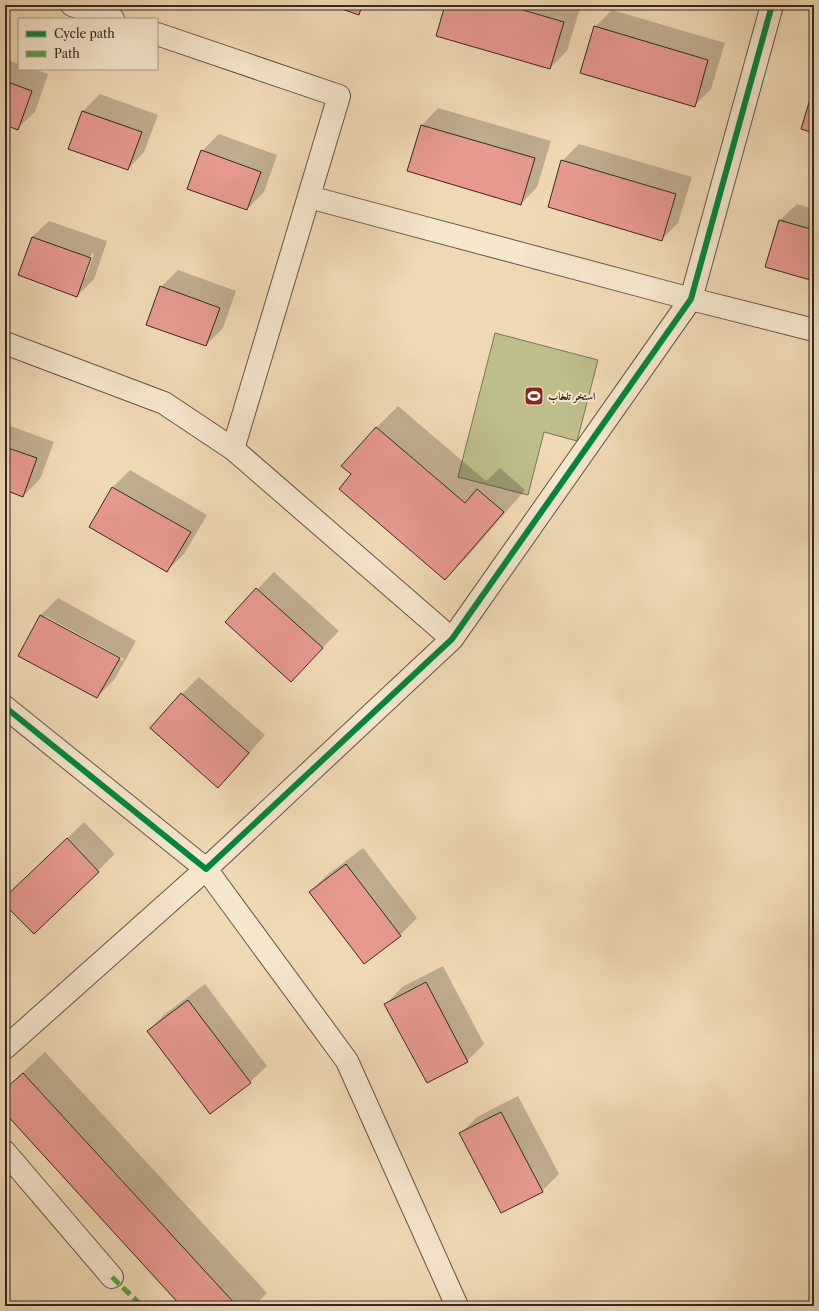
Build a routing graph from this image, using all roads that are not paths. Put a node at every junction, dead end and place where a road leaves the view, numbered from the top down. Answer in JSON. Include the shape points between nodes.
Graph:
{"nodes":[{"id":1,"x":72,"y":5,"type":"edge"},
{"id":2,"x":772,"y":5,"type":"edge"},
{"id":3,"x":110,"y":18,"type":"edge"},
{"id":4,"x":158,"y":34,"type":"edge"},
{"id":5,"x":309,"y":197,"type":"junction"},
{"id":6,"x":691,"y":299,"type":"junction"},
{"id":7,"x":814,"y":330,"type":"edge"},
{"id":8,"x":5,"y":343,"type":"edge"},
{"id":9,"x":233,"y":449,"type":"junction"},
{"id":10,"x":452,"y":639,"type":"junction"},
{"id":11,"x":5,"y":706,"type":"edge"},
{"id":12,"x":206,"y":869,"type":"junction"},
{"id":13,"x":5,"y":1048,"type":"edge"},
{"id":14,"x":5,"y":1152,"type":"edge"},
{"id":15,"x":112,"y":1277,"type":"dead end"},
{"id":16,"x":457,"y":1306,"type":"edge"}],
"edges":[{"from":1,"to":3,"type":"street"},
{"from":2,"to":6,"type":"street"},
{"from":4,"to":5,"type":"street","via":[[339,96]]},
{"from":5,"to":6,"type":"street"},
{"from":5,"to":9,"type":"street"},
{"from":6,"to":7,"type":"street"},
{"from":6,"to":10,"type":"street"},
{"from":8,"to":9,"type":"street","via":[[164,403]]},
{"from":9,"to":10,"type":"street"},
{"from":10,"to":12,"type":"street"},
{"from":11,"to":12,"type":"street"},
{"from":12,"to":13,"type":"street"},
{"from":12,"to":16,"type":"street","via":[[347,1061]]},
{"from":14,"to":15,"type":"street"}]}
